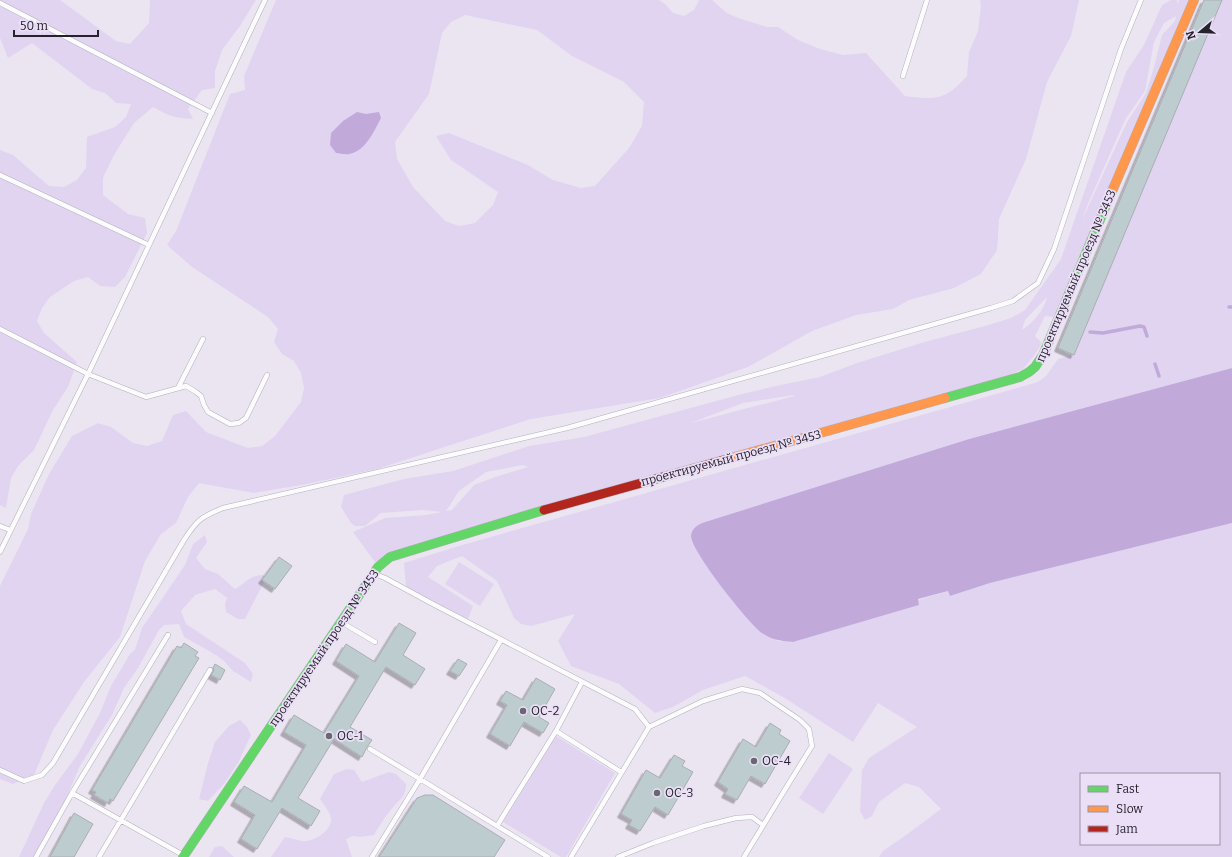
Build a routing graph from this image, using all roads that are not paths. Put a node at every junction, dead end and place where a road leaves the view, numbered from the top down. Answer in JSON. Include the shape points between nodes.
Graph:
{"nodes":[{"id":1,"x":266,"y":0,"type":"edge"},
{"id":2,"x":927,"y":0,"type":"edge"},
{"id":3,"x":1141,"y":0,"type":"edge"},
{"id":4,"x":1194,"y":0,"type":"edge"},
{"id":5,"x":0,"y":3,"type":"edge"},
{"id":6,"x":903,"y":76,"type":"dead end"},
{"id":7,"x":212,"y":113,"type":"junction"},
{"id":8,"x":0,"y":174,"type":"edge"},
{"id":9,"x":149,"y":245,"type":"junction"},
{"id":10,"x":0,"y":329,"type":"edge"},
{"id":11,"x":203,"y":339,"type":"dead end"},
{"id":12,"x":88,"y":374,"type":"junction"},
{"id":13,"x":267,"y":375,"type":"dead end"},
{"id":14,"x":178,"y":388,"type":"junction"},
{"id":15,"x":0,"y":526,"type":"edge"},
{"id":16,"x":10,"y":530,"type":"junction"},
{"id":17,"x":0,"y":552,"type":"edge"},
{"id":18,"x":373,"y":573,"type":"junction"},
{"id":19,"x":341,"y":622,"type":"junction"},
{"id":20,"x":168,"y":635,"type":"dead end"},
{"id":21,"x":501,"y":640,"type":"junction"},
{"id":22,"x":375,"y":642,"type":"dead end"},
{"id":23,"x":210,"y":670,"type":"dead end"},
{"id":24,"x":582,"y":682,"type":"junction"},
{"id":25,"x":649,"y":727,"type":"junction"},
{"id":26,"x":556,"y":730,"type":"junction"},
{"id":27,"x":370,"y":749,"type":"dead end"},
{"id":28,"x":0,"y":770,"type":"edge"},
{"id":29,"x":621,"y":772,"type":"junction"},
{"id":30,"x":420,"y":779,"type":"junction"},
{"id":31,"x":72,"y":793,"type":"junction"},
{"id":32,"x":120,"y":820,"type":"junction"},
{"id":33,"x":763,"y":825,"type":"junction"},
{"id":34,"x":497,"y":826,"type":"junction"},
{"id":35,"x":184,"y":856,"type":"edge"},
{"id":36,"x":36,"y":857,"type":"edge"},
{"id":37,"x":99,"y":857,"type":"edge"},
{"id":38,"x":372,"y":857,"type":"edge"},
{"id":39,"x":548,"y":857,"type":"edge"},
{"id":40,"x":571,"y":857,"type":"edge"},
{"id":41,"x":618,"y":857,"type":"edge"},
{"id":42,"x":744,"y":857,"type":"edge"}],
"edges":[{"from":1,"to":7,"type":"lane"},
{"from":2,"to":6,"type":"lane"},
{"from":3,"to":28,"type":"lane","via":[[1121,49],[1054,250],[1038,283],[1013,301],[567,428],[223,508],[207,514],[194,525],[53,762],[42,775],[24,781]]},
{"from":4,"to":18,"type":"street","name":"проектируемый проезд № 3453","via":[[1044,355],[1034,370],[1015,379],[548,508],[395,554]]},
{"from":5,"to":7,"type":"lane"},
{"from":7,"to":9,"type":"lane"},
{"from":8,"to":9,"type":"lane"},
{"from":9,"to":12,"type":"lane"},
{"from":10,"to":12,"type":"lane"},
{"from":11,"to":14,"type":"lane"},
{"from":12,"to":14,"type":"lane","via":[[146,397]]},
{"from":12,"to":16,"type":"lane"},
{"from":13,"to":14,"type":"lane","via":[[246,418],[239,423],[230,424],[208,412],[202,396],[186,386]]},
{"from":15,"to":16,"type":"lane"},
{"from":16,"to":17,"type":"lane"},
{"from":18,"to":19,"type":"street","name":"проектируемый проезд № 3453"},
{"from":18,"to":21,"type":"lane"},
{"from":19,"to":22,"type":"lane"},
{"from":19,"to":35,"type":"street","name":"проектируемый проезд № 3453"},
{"from":20,"to":31,"type":"lane"},
{"from":21,"to":24,"type":"lane"},
{"from":21,"to":30,"type":"lane"},
{"from":23,"to":32,"type":"lane"},
{"from":24,"to":25,"type":"lane","via":[[636,709]]},
{"from":24,"to":26,"type":"lane"},
{"from":25,"to":29,"type":"lane"},
{"from":25,"to":33,"type":"lane","via":[[702,702],[742,689],[760,693],[800,720],[809,729],[812,746]]},
{"from":26,"to":29,"type":"lane"},
{"from":26,"to":34,"type":"lane"},
{"from":27,"to":30,"type":"lane"},
{"from":29,"to":40,"type":"lane"},
{"from":30,"to":34,"type":"lane"},
{"from":30,"to":38,"type":"lane"},
{"from":31,"to":32,"type":"lane"},
{"from":31,"to":36,"type":"lane"},
{"from":32,"to":35,"type":"lane"},
{"from":32,"to":37,"type":"lane"},
{"from":33,"to":41,"type":"lane","via":[[752,817],[736,818],[704,826]]},
{"from":33,"to":42,"type":"lane"},
{"from":34,"to":39,"type":"lane"}]}
